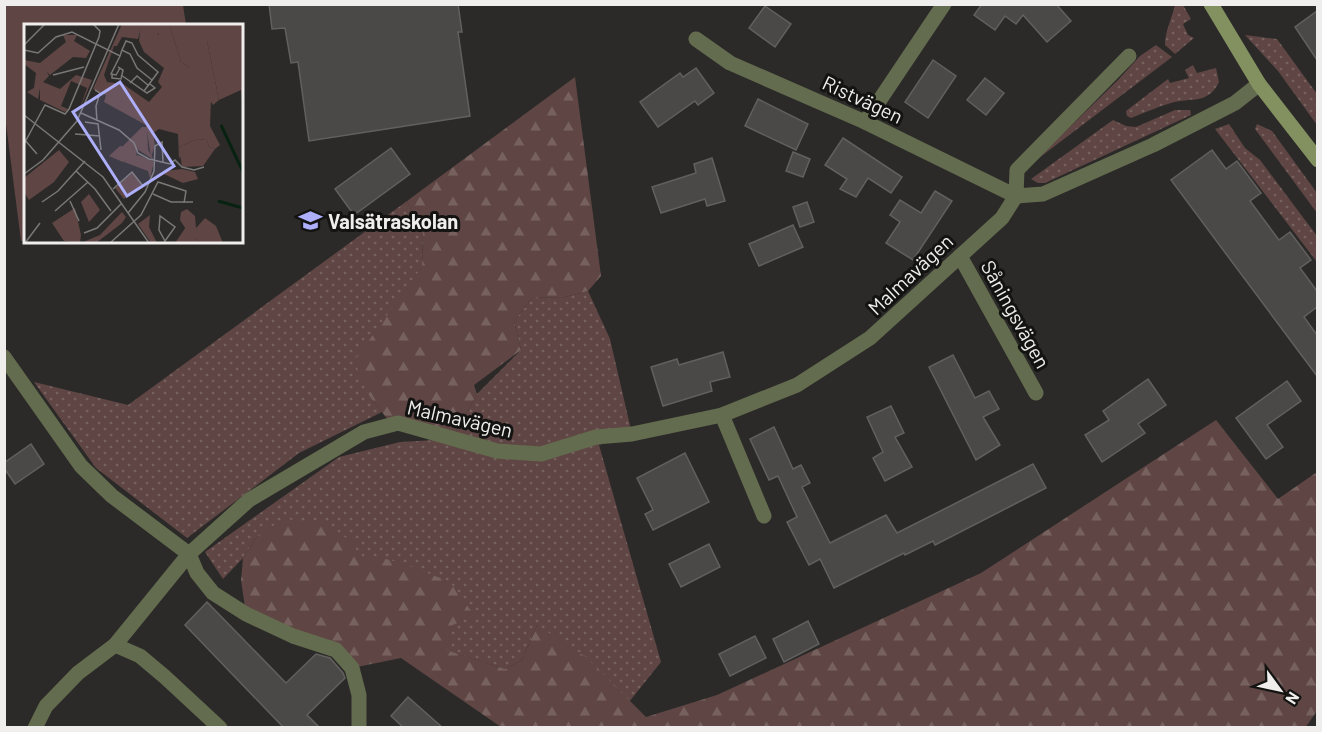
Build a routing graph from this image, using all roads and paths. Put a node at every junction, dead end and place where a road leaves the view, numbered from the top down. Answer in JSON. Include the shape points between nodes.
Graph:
{"nodes":[{"id":1,"x":944,"y":4,"type":"edge"},
{"id":2,"x":1211,"y":4,"type":"edge"},
{"id":3,"x":696,"y":39,"type":"dead end"},
{"id":4,"x":1129,"y":56,"type":"dead end"},
{"id":5,"x":1259,"y":84,"type":"junction"},
{"id":6,"x":865,"y":122,"type":"junction"},
{"id":7,"x":1317,"y":160,"type":"edge"},
{"id":8,"x":1016,"y":196,"type":"junction"},
{"id":9,"x":960,"y":256,"type":"junction"},
{"id":10,"x":4,"y":357,"type":"edge"},
{"id":11,"x":1036,"y":393,"type":"dead end"},
{"id":12,"x":722,"y":415,"type":"junction"},
{"id":13,"x":764,"y":516,"type":"dead end"},
{"id":14,"x":189,"y":554,"type":"junction"},
{"id":15,"x":115,"y":645,"type":"junction"},
{"id":16,"x":35,"y":728,"type":"edge"},
{"id":17,"x":220,"y":728,"type":"edge"},
{"id":18,"x":359,"y":728,"type":"edge"}],
"edges":[{"from":1,"to":6,"type":"street"},
{"from":2,"to":5,"type":"main road"},
{"from":3,"to":6,"type":"street","name":"Ristvägen","via":[[730,63]]},
{"from":4,"to":8,"type":"street","name":"Malmavägen","via":[[1017,170]]},
{"from":5,"to":7,"type":"main road"},
{"from":5,"to":8,"type":"street","via":[[1235,103],[1153,145],[1043,194]]},
{"from":6,"to":8,"type":"street","name":"Ristvägen"},
{"from":8,"to":9,"type":"street","name":"Malmavägen","via":[[1002,218]]},
{"from":9,"to":11,"type":"street","name":"Såningsvägen"},
{"from":9,"to":12,"type":"street","name":"Malmavägen","via":[[870,338],[797,385]]},
{"from":10,"to":14,"type":"street","via":[[81,466],[112,496]]},
{"from":12,"to":13,"type":"street"},
{"from":12,"to":14,"type":"street","name":"Malmavägen","via":[[632,434],[596,436],[541,454],[497,451],[398,423],[363,432],[249,500]]},
{"from":14,"to":15,"type":"street","name":"Malmavägen"},
{"from":14,"to":18,"type":"street","via":[[196,573],[213,593],[284,632],[336,650],[352,668],[359,695]]},
{"from":15,"to":16,"type":"street","name":"Malmavägen","via":[[78,673],[46,706]]},
{"from":15,"to":17,"type":"street","via":[[140,656]]}]}
